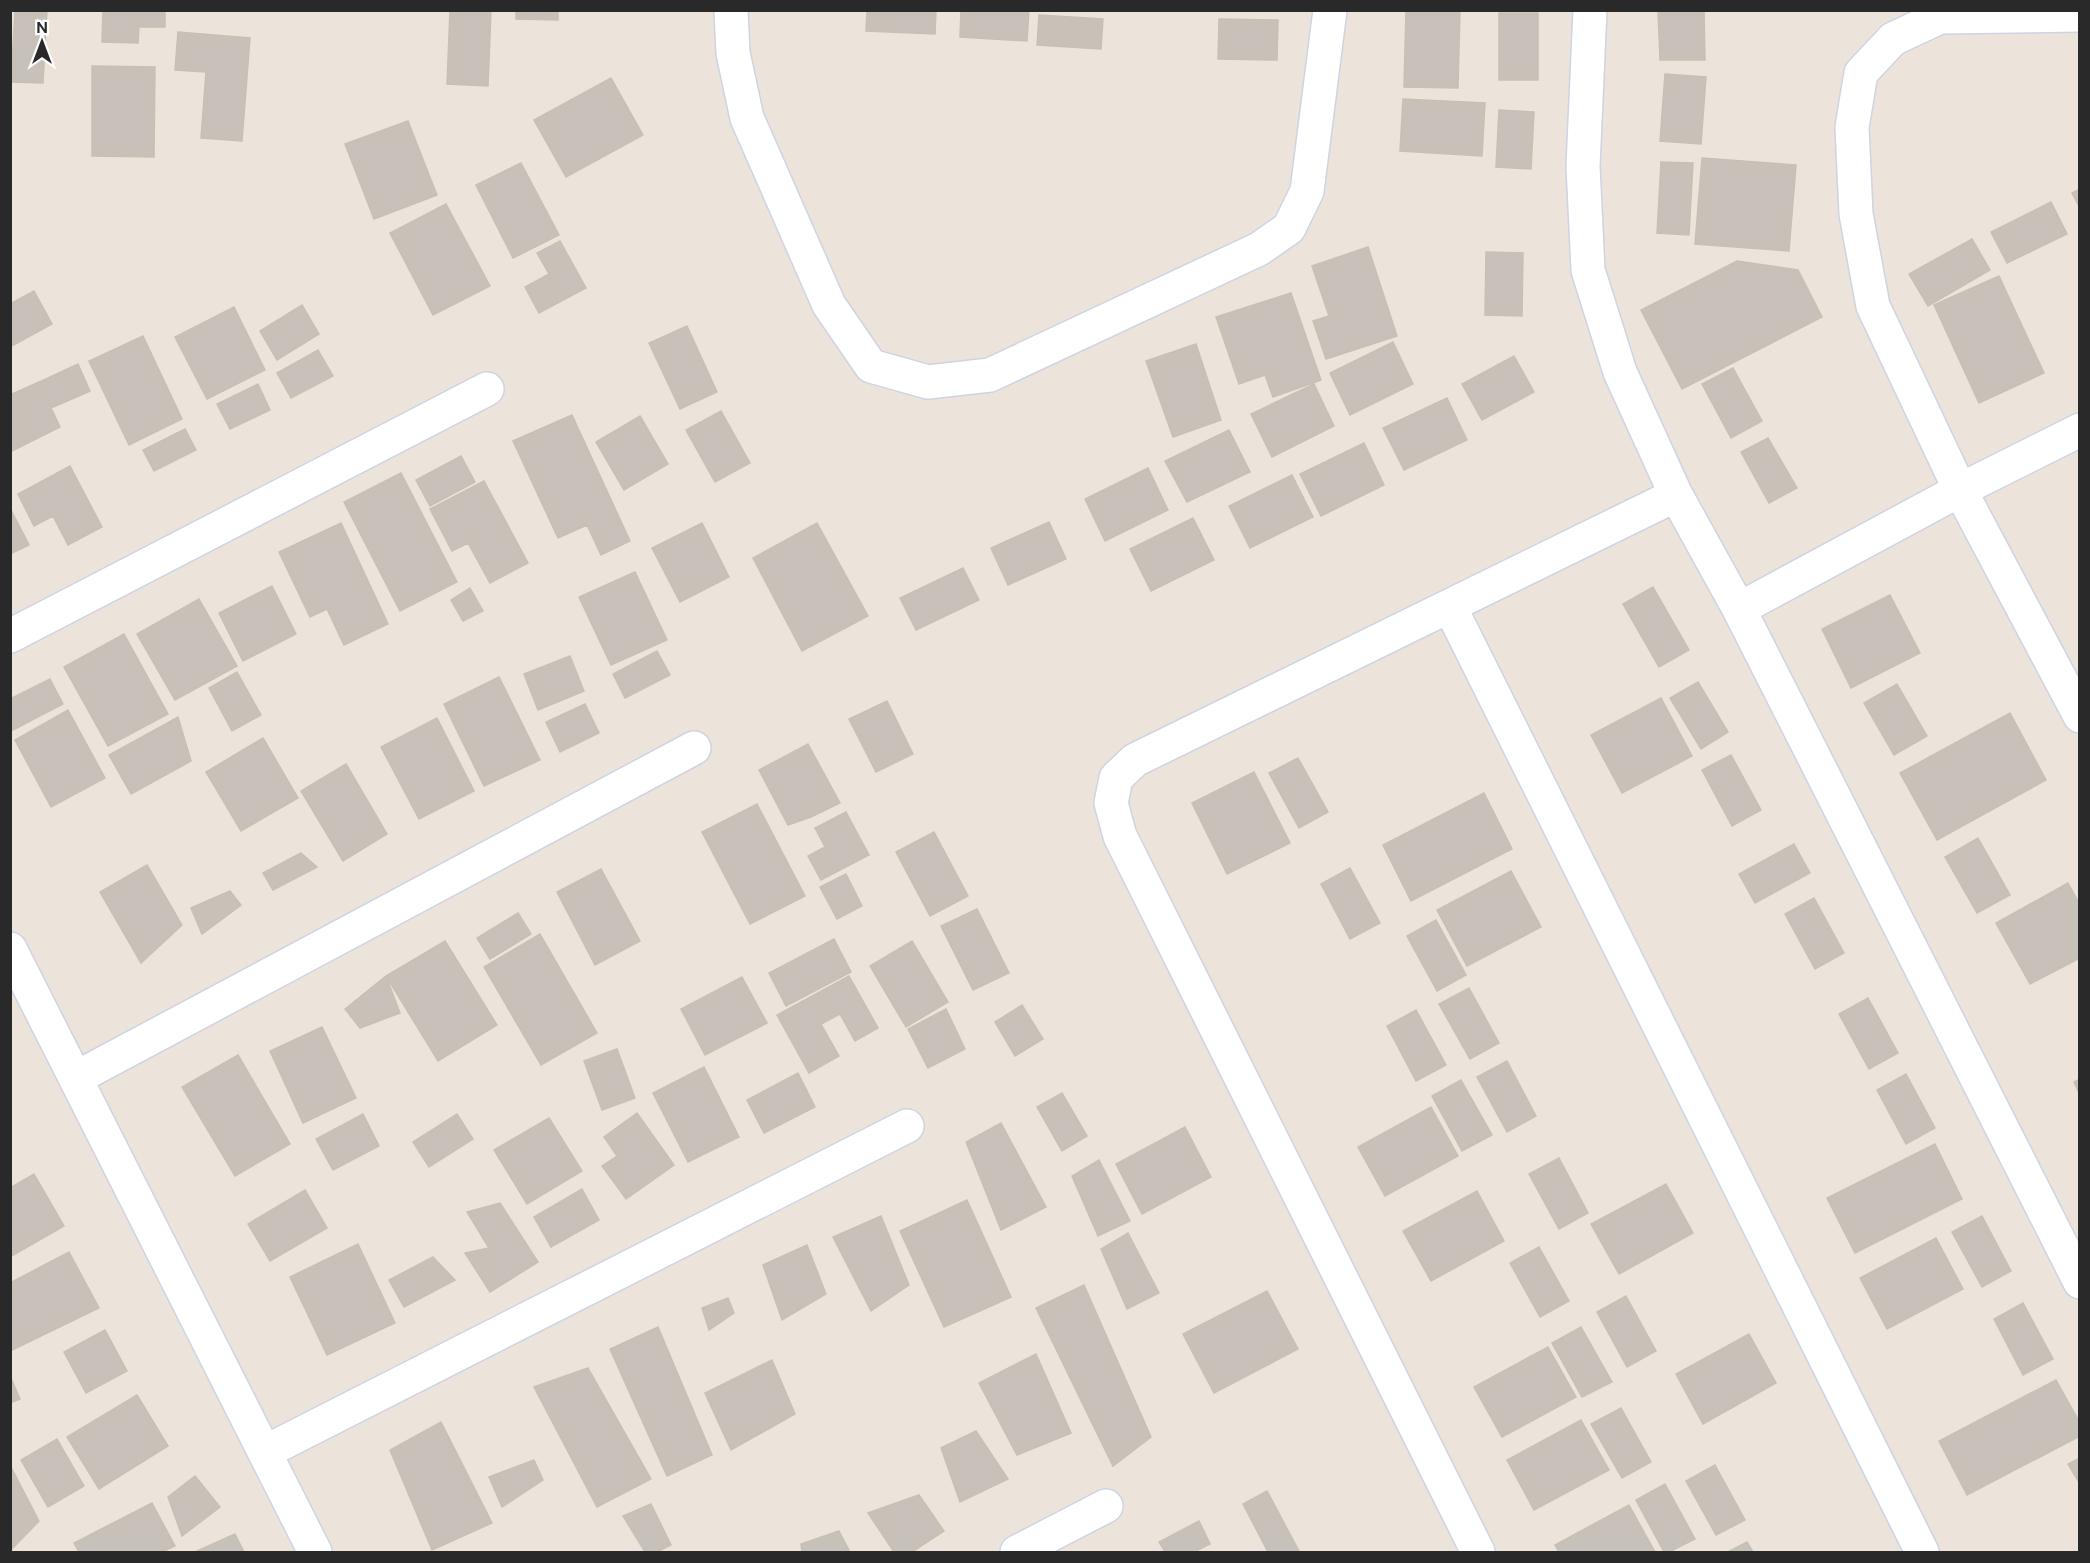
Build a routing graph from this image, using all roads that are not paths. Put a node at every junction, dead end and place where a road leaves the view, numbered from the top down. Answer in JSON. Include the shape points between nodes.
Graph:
{"nodes":[{"id":1,"x":731,"y":10,"type":"edge"},
{"id":2,"x":1330,"y":10,"type":"edge"},
{"id":3,"x":1590,"y":10,"type":"edge"},
{"id":4,"x":2079,"y":15,"type":"edge"},
{"id":5,"x":487,"y":389,"type":"dead end"},
{"id":6,"x":2079,"y":430,"type":"edge"},
{"id":7,"x":1960,"y":490,"type":"junction"},
{"id":8,"x":1676,"y":495,"type":"junction"},
{"id":9,"x":1450,"y":608,"type":"junction"},
{"id":10,"x":1739,"y":609,"type":"junction"},
{"id":11,"x":10,"y":636,"type":"edge"},
{"id":12,"x":2079,"y":716,"type":"edge"},
{"id":13,"x":694,"y":748,"type":"dead end"},
{"id":14,"x":10,"y":949,"type":"edge"},
{"id":15,"x":76,"y":1078,"type":"junction"},
{"id":16,"x":907,"y":1126,"type":"dead end"},
{"id":17,"x":2079,"y":1282,"type":"edge"},
{"id":18,"x":266,"y":1452,"type":"junction"},
{"id":19,"x":1106,"y":1506,"type":"dead end"},
{"id":20,"x":315,"y":1552,"type":"edge"},
{"id":21,"x":1017,"y":1552,"type":"edge"},
{"id":22,"x":1478,"y":1552,"type":"edge"},
{"id":23,"x":1922,"y":1552,"type":"edge"}],
"edges":[{"from":1,"to":2,"type":"street","via":[[733,53],[747,118],[829,305],[871,366],[928,382],[990,375],[1258,249],[1289,228],[1307,191]]},
{"from":3,"to":8,"type":"street","via":[[1583,166],[1588,270],[1620,372]]},
{"from":4,"to":7,"type":"street","via":[[1940,17],[1893,39],[1861,73],[1852,127],[1856,214],[1873,306]]},
{"from":5,"to":11,"type":"street"},
{"from":6,"to":7,"type":"street"},
{"from":7,"to":10,"type":"street"},
{"from":7,"to":12,"type":"street"},
{"from":8,"to":9,"type":"street"},
{"from":8,"to":10,"type":"street"},
{"from":9,"to":22,"type":"street","via":[[1135,760],[1116,778],[1111,803],[1120,836]]},
{"from":9,"to":23,"type":"street"},
{"from":10,"to":17,"type":"street"},
{"from":13,"to":15,"type":"street"},
{"from":14,"to":15,"type":"street"},
{"from":15,"to":18,"type":"street"},
{"from":16,"to":18,"type":"street"},
{"from":18,"to":20,"type":"street"},
{"from":19,"to":21,"type":"street"}]}
